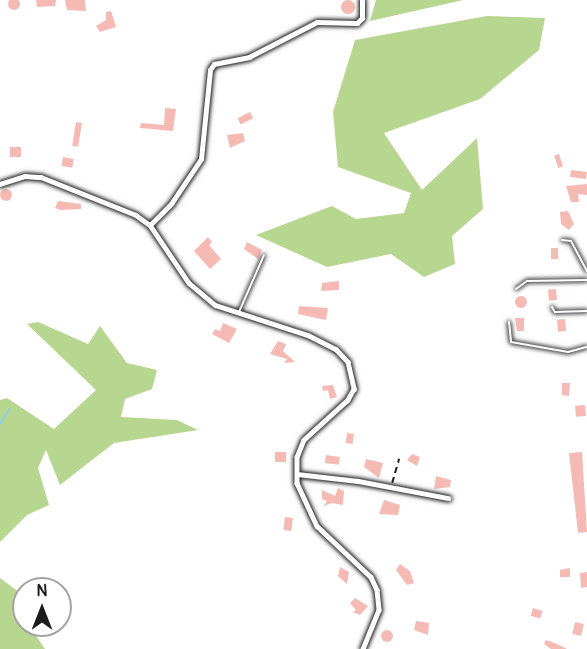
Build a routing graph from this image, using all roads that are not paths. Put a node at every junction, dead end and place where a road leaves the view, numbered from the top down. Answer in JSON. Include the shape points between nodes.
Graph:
{"nodes":[{"id":1,"x":362,"y":0,"type":"edge"},
{"id":2,"x":0,"y":184,"type":"edge"},
{"id":3,"x":150,"y":225,"type":"junction"},
{"id":4,"x":562,"y":240,"type":"dead end"},
{"id":5,"x":264,"y":255,"type":"dead end"},
{"id":6,"x":587,"y":271,"type":"edge"},
{"id":7,"x":587,"y":280,"type":"edge"},
{"id":8,"x":516,"y":289,"type":"dead end"},
{"id":9,"x":552,"y":307,"type":"dead end"},
{"id":10,"x":587,"y":310,"type":"edge"},
{"id":11,"x":238,"y":315,"type":"junction"},
{"id":12,"x":509,"y":322,"type":"dead end"},
{"id":13,"x":587,"y":347,"type":"edge"},
{"id":14,"x":297,"y":474,"type":"junction"},
{"id":15,"x":448,"y":498,"type":"dead end"},
{"id":16,"x":363,"y":649,"type":"edge"}],
"edges":[{"from":1,"to":3,"type":"street","via":[[362,18],[357,23],[317,22],[249,57],[214,64],[210,70],[201,159],[171,204]]},
{"from":2,"to":3,"type":"street","via":[[25,176],[42,177],[136,215]]},
{"from":3,"to":11,"type":"street","via":[[189,283],[215,305]]},
{"from":4,"to":6,"type":"lane","via":[[571,241]]},
{"from":5,"to":11,"type":"lane"},
{"from":7,"to":8,"type":"lane","via":[[528,281]]},
{"from":9,"to":10,"type":"lane","via":[[555,312]]},
{"from":11,"to":14,"type":"street","via":[[308,335],[336,350],[348,362],[354,376],[354,389],[348,400],[304,440],[297,458]]},
{"from":12,"to":13,"type":"lane","via":[[511,342],[568,352]]},
{"from":14,"to":15,"type":"street"},
{"from":14,"to":16,"type":"street","via":[[305,505],[317,526],[371,577],[377,590],[379,610]]}]}
